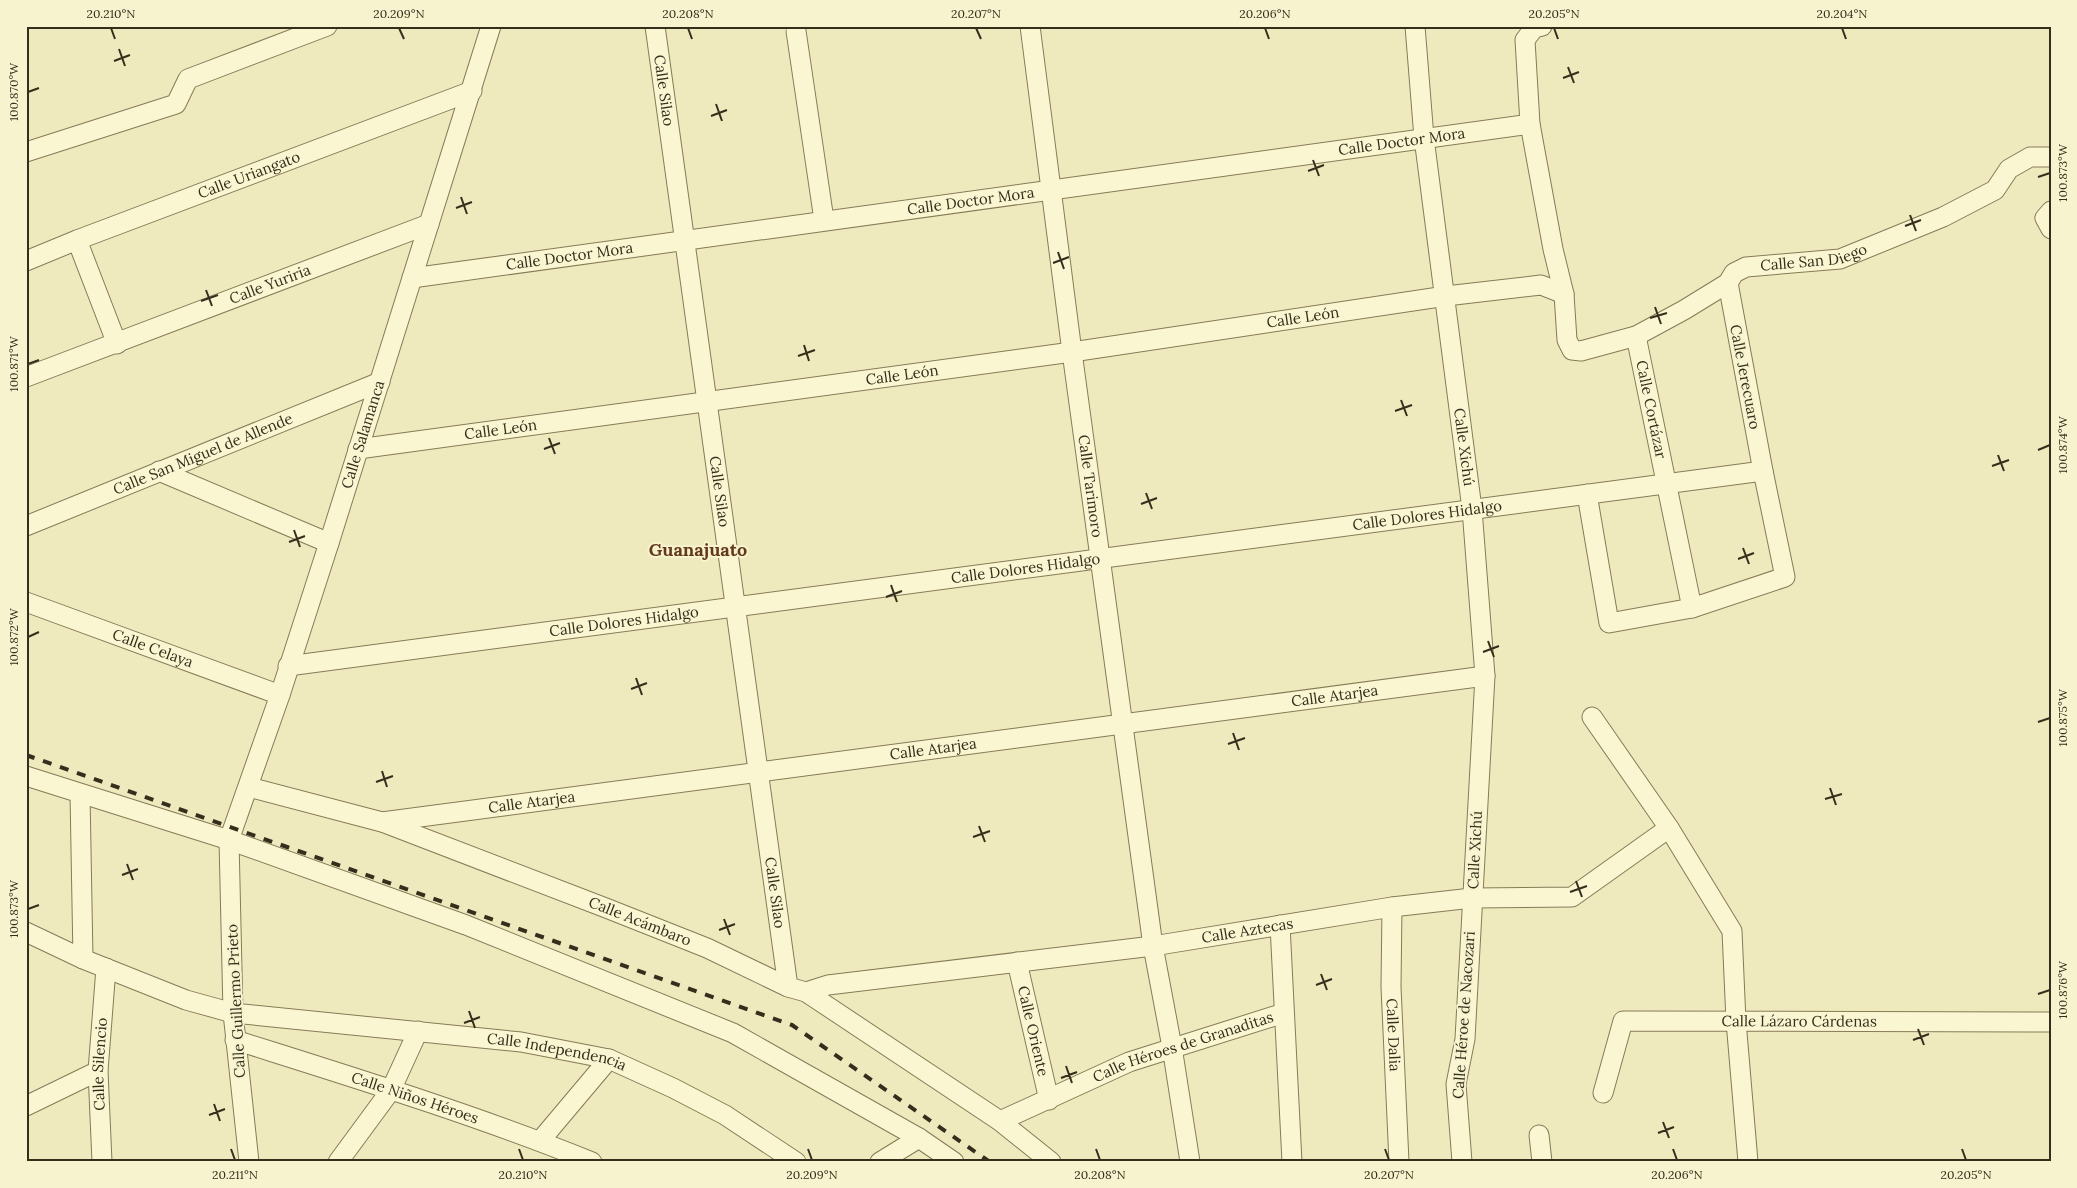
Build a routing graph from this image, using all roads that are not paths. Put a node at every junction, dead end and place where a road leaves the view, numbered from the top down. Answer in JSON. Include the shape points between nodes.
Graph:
{"nodes":[{"id":1,"x":326,"y":26,"type":"edge"},
{"id":2,"x":491,"y":26,"type":"edge"},
{"id":3,"x":655,"y":26,"type":"edge"},
{"id":4,"x":1030,"y":26,"type":"edge"},
{"id":5,"x":1415,"y":26,"type":"edge"},
{"id":6,"x":1542,"y":26,"type":"edge"},
{"id":7,"x":796,"y":31,"type":"dead end"},
{"id":8,"x":472,"y":91,"type":"junction"},
{"id":9,"x":1530,"y":124,"type":"junction"},
{"id":10,"x":1424,"y":138,"type":"junction"},
{"id":11,"x":26,"y":152,"type":"edge"},
{"id":12,"x":2051,"y":157,"type":"edge"},
{"id":13,"x":1051,"y":190,"type":"junction"},
{"id":14,"x":824,"y":220,"type":"junction"},
{"id":15,"x":429,"y":224,"type":"junction"},
{"id":16,"x":77,"y":240,"type":"junction"},
{"id":17,"x":684,"y":240,"type":"junction"},
{"id":18,"x":26,"y":261,"type":"edge"},
{"id":19,"x":412,"y":278,"type":"junction"},
{"id":20,"x":1728,"y":283,"type":"junction"},
{"id":21,"x":1564,"y":294,"type":"junction"},
{"id":22,"x":1446,"y":296,"type":"junction"},
{"id":23,"x":1636,"y":336,"type":"junction"},
{"id":24,"x":117,"y":344,"type":"junction"},
{"id":25,"x":1072,"y":352,"type":"junction"},
{"id":26,"x":26,"y":377,"type":"edge"},
{"id":27,"x":380,"y":382,"type":"junction"},
{"id":28,"x":707,"y":402,"type":"junction"},
{"id":29,"x":358,"y":449,"type":"junction"},
{"id":30,"x":159,"y":471,"type":"junction"},
{"id":31,"x":1763,"y":471,"type":"junction"},
{"id":32,"x":1667,"y":484,"type":"junction"},
{"id":33,"x":1587,"y":494,"type":"junction"},
{"id":34,"x":1472,"y":509,"type":"junction"},
{"id":35,"x":26,"y":526,"type":"edge"},
{"id":36,"x":330,"y":543,"type":"junction"},
{"id":37,"x":1100,"y":559,"type":"junction"},
{"id":38,"x":26,"y":602,"type":"edge"},
{"id":39,"x":736,"y":607,"type":"junction"},
{"id":40,"x":1692,"y":608,"type":"junction"},
{"id":41,"x":288,"y":666,"type":"junction"},
{"id":42,"x":1485,"y":676,"type":"junction"},
{"id":43,"x":280,"y":695,"type":"junction"},
{"id":44,"x":1592,"y":717,"type":"dead end"},
{"id":45,"x":1122,"y":724,"type":"junction"},
{"id":46,"x":758,"y":772,"type":"junction"},
{"id":47,"x":26,"y":776,"type":"edge"},
{"id":48,"x":249,"y":787,"type":"junction"},
{"id":49,"x":80,"y":794,"type":"junction"},
{"id":50,"x":382,"y":822,"type":"junction"},
{"id":51,"x":1670,"y":828,"type":"junction"},
{"id":52,"x":230,"y":840,"type":"junction"},
{"id":53,"x":1472,"y":898,"type":"junction"},
{"id":54,"x":1392,"y":907,"type":"junction"},
{"id":55,"x":1280,"y":925,"type":"junction"},
{"id":56,"x":26,"y":932,"type":"edge"},
{"id":57,"x":1153,"y":946,"type":"junction"},
{"id":58,"x":83,"y":959,"type":"junction"},
{"id":59,"x":1017,"y":962,"type":"junction"},
{"id":60,"x":106,"y":968,"type":"junction"},
{"id":61,"x":797,"y":989,"type":"junction"},
{"id":62,"x":234,"y":1013,"type":"junction"},
{"id":63,"x":1284,"y":1013,"type":"junction"},
{"id":64,"x":1736,"y":1021,"type":"junction"},
{"id":65,"x":2051,"y":1022,"type":"edge"},
{"id":66,"x":418,"y":1031,"type":"junction"},
{"id":67,"x":236,"y":1040,"type":"junction"},
{"id":68,"x":1172,"y":1047,"type":"junction"},
{"id":69,"x":609,"y":1058,"type":"junction"},
{"id":70,"x":98,"y":1071,"type":"junction"},
{"id":71,"x":391,"y":1090,"type":"junction"},
{"id":72,"x":1603,"y":1093,"type":"dead end"},
{"id":73,"x":1049,"y":1100,"type":"junction"},
{"id":74,"x":26,"y":1106,"type":"edge"},
{"id":75,"x":1000,"y":1121,"type":"junction"},
{"id":76,"x":1539,"y":1135,"type":"dead end"},
{"id":77,"x":919,"y":1138,"type":"junction"},
{"id":78,"x":540,"y":1141,"type":"junction"},
{"id":79,"x":102,"y":1162,"type":"edge"},
{"id":80,"x":249,"y":1162,"type":"edge"},
{"id":81,"x":338,"y":1162,"type":"edge"},
{"id":82,"x":592,"y":1162,"type":"edge"},
{"id":83,"x":796,"y":1162,"type":"edge"},
{"id":84,"x":880,"y":1162,"type":"edge"},
{"id":85,"x":954,"y":1162,"type":"edge"},
{"id":86,"x":1051,"y":1162,"type":"edge"},
{"id":87,"x":1190,"y":1162,"type":"edge"},
{"id":88,"x":1292,"y":1162,"type":"edge"},
{"id":89,"x":1399,"y":1162,"type":"edge"},
{"id":90,"x":1462,"y":1162,"type":"edge"},
{"id":91,"x":1542,"y":1162,"type":"edge"},
{"id":92,"x":1748,"y":1162,"type":"edge"}],
"edges":[{"from":1,"to":11,"type":"street","via":[[188,79],[176,104]]},
{"from":2,"to":8,"type":"street","name":"Calle Salamanca"},
{"from":3,"to":17,"type":"street","name":"Calle Silao"},
{"from":4,"to":13,"type":"street","name":"Calle Tarimoro"},
{"from":5,"to":10,"type":"street","name":"Calle Xichú"},
{"from":6,"to":9,"type":"street","via":[[1534,28],[1525,40]]},
{"from":7,"to":14,"type":"street"},
{"from":8,"to":15,"type":"street","name":"Calle Salamanca"},
{"from":8,"to":16,"type":"street","name":"Calle Uriangato"},
{"from":9,"to":10,"type":"street","name":"Calle Doctor Mora"},
{"from":9,"to":21,"type":"street"},
{"from":10,"to":13,"type":"street","name":"Calle Doctor Mora"},
{"from":10,"to":22,"type":"street","name":"Calle Xichú"},
{"from":12,"to":20,"type":"street","name":"Calle San Diego","via":[[2030,157],[2009,169],[1995,190],[1943,217],[1840,259],[1746,267],[1734,273]]},
{"from":13,"to":14,"type":"street","name":"Calle Doctor Mora"},
{"from":13,"to":25,"type":"street","name":"Calle Tarimoro"},
{"from":14,"to":17,"type":"street","name":"Calle Doctor Mora"},
{"from":15,"to":19,"type":"street","name":"Calle Salamanca"},
{"from":15,"to":24,"type":"street","name":"Calle Yuriria"},
{"from":16,"to":18,"type":"street","name":"Calle Uriangato"},
{"from":16,"to":24,"type":"street"},
{"from":17,"to":19,"type":"street","name":"Calle Doctor Mora"},
{"from":17,"to":28,"type":"street","name":"Calle Silao"},
{"from":19,"to":27,"type":"street","name":"Calle Salamanca"},
{"from":20,"to":23,"type":"street","name":"Calle San Diego"},
{"from":20,"to":31,"type":"street","name":"Calle Jerecuaro"},
{"from":21,"to":22,"type":"street","name":"Calle León","via":[[1541,285]]},
{"from":21,"to":23,"type":"street","name":"Calle San Diego","via":[[1568,340],[1572,350],[1581,351]]},
{"from":22,"to":25,"type":"street","name":"Calle León"},
{"from":22,"to":34,"type":"street","name":"Calle Xichú"},
{"from":23,"to":32,"type":"street","name":"Calle Cortázar"},
{"from":24,"to":26,"type":"street","name":"Calle Yuriria"},
{"from":25,"to":28,"type":"street","name":"Calle León"},
{"from":25,"to":37,"type":"street","name":"Calle Tarimoro"},
{"from":27,"to":29,"type":"street","name":"Calle Salamanca"},
{"from":27,"to":30,"type":"street","name":"Calle San Miguel de Allende"},
{"from":28,"to":29,"type":"street","name":"Calle León"},
{"from":28,"to":39,"type":"street","name":"Calle Silao"},
{"from":29,"to":36,"type":"street","name":"Calle Salamanca"},
{"from":30,"to":35,"type":"street","name":"Calle San Miguel de Allende"},
{"from":30,"to":36,"type":"street"},
{"from":31,"to":32,"type":"street","name":"Calle Dolores Hidalgo"},
{"from":31,"to":40,"type":"street","name":"Calle Jerecuaro","via":[[1785,577]]},
{"from":32,"to":33,"type":"street","name":"Calle Dolores Hidalgo"},
{"from":32,"to":40,"type":"street","name":"Calle Cortázar"},
{"from":33,"to":34,"type":"street","name":"Calle Dolores Hidalgo"},
{"from":33,"to":40,"type":"street","via":[[1609,623]]},
{"from":34,"to":37,"type":"street","name":"Calle Dolores Hidalgo"},
{"from":34,"to":42,"type":"street","name":"Calle Xichú"},
{"from":36,"to":41,"type":"street","name":"Calle Salamanca"},
{"from":37,"to":39,"type":"street","name":"Calle Dolores Hidalgo"},
{"from":37,"to":45,"type":"street","name":"Calle Tarimoro"},
{"from":38,"to":43,"type":"street","name":"Calle Celaya"},
{"from":39,"to":41,"type":"street","name":"Calle Dolores Hidalgo"},
{"from":39,"to":46,"type":"street","name":"Calle Silao"},
{"from":41,"to":43,"type":"street","name":"Calle Salamanca"},
{"from":42,"to":45,"type":"street","name":"Calle Atarjea"},
{"from":42,"to":53,"type":"street","name":"Calle Xichú"},
{"from":43,"to":48,"type":"street","name":"Calle Salamanca"},
{"from":44,"to":51,"type":"street"},
{"from":45,"to":46,"type":"street","name":"Calle Atarjea"},
{"from":45,"to":57,"type":"street","name":"Calle Tarimoro"},
{"from":46,"to":50,"type":"street","name":"Calle Atarjea"},
{"from":46,"to":61,"type":"street","name":"Calle Silao"},
{"from":47,"to":49,"type":"street"},
{"from":48,"to":50,"type":"street","name":"Calle Acámbaro"},
{"from":48,"to":52,"type":"street","name":"Calle Salamanca"},
{"from":49,"to":52,"type":"street"},
{"from":49,"to":58,"type":"street"},
{"from":50,"to":61,"type":"street","name":"Calle Acámbaro","via":[[707,948]]},
{"from":51,"to":53,"type":"street","name":"Calle Aztecas","via":[[1572,897]]},
{"from":51,"to":64,"type":"street","via":[[1732,932]]},
{"from":52,"to":62,"type":"street","name":"Calle Guillermo Prieto"},
{"from":52,"to":77,"type":"street","via":[[466,925],[733,1033]]},
{"from":53,"to":54,"type":"street","name":"Calle Aztecas"},
{"from":53,"to":90,"type":"street","name":"Calle Héroe de Nacozari","via":[[1465,1039],[1456,1084]]},
{"from":54,"to":55,"type":"street","name":"Calle Aztecas"},
{"from":54,"to":89,"type":"street","name":"Calle Dalia","via":[[1392,1017]]},
{"from":55,"to":57,"type":"street","name":"Calle Aztecas"},
{"from":55,"to":63,"type":"street"},
{"from":56,"to":58,"type":"street","name":"Calle Independencia"},
{"from":57,"to":59,"type":"street","name":"Calle Aztecas"},
{"from":57,"to":68,"type":"street","name":"Calle Tarimoro"},
{"from":58,"to":60,"type":"street","name":"Calle Independencia"},
{"from":59,"to":61,"type":"street","name":"Calle Aztecas"},
{"from":59,"to":73,"type":"street","name":"Calle Oriente"},
{"from":60,"to":62,"type":"street","name":"Calle Independencia","via":[[186,1000]]},
{"from":60,"to":70,"type":"street","name":"Calle Silencio"},
{"from":61,"to":75,"type":"street","name":"Calle Acámbaro"},
{"from":62,"to":66,"type":"street","name":"Calle Independencia"},
{"from":62,"to":67,"type":"street","name":"Calle Guillermo Prieto"},
{"from":63,"to":68,"type":"street","name":"Calle Héroes de Granaditas"},
{"from":63,"to":88,"type":"street"},
{"from":64,"to":65,"type":"street","name":"Calle Lázaro Cárdenas"},
{"from":64,"to":72,"type":"street","name":"Calle Lázaro Cárdenas","via":[[1623,1021]]},
{"from":64,"to":92,"type":"street"},
{"from":66,"to":69,"type":"street","name":"Calle Independencia","via":[[521,1042]]},
{"from":66,"to":71,"type":"street"},
{"from":67,"to":71,"type":"street","name":"Calle Niños Héroes"},
{"from":67,"to":80,"type":"street","name":"Calle Guillermo Prieto"},
{"from":68,"to":73,"type":"street","name":"Calle Héroes de Granaditas","via":[[1129,1062]]},
{"from":68,"to":87,"type":"street","name":"Calle Tarimoro"},
{"from":69,"to":78,"type":"street"},
{"from":69,"to":83,"type":"street","name":"Calle Independencia","via":[[725,1115]]},
{"from":70,"to":74,"type":"street"},
{"from":70,"to":79,"type":"street","name":"Calle Silencio"},
{"from":71,"to":78,"type":"street","name":"Calle Niños Héroes"},
{"from":71,"to":81,"type":"street"},
{"from":73,"to":75,"type":"street","name":"Calle Héroes de Granaditas"},
{"from":75,"to":86,"type":"street","name":"Calle Acámbaro"},
{"from":76,"to":91,"type":"street"},
{"from":77,"to":84,"type":"street"},
{"from":77,"to":85,"type":"street"},
{"from":78,"to":82,"type":"street","name":"Calle Niños Héroes"}]}
